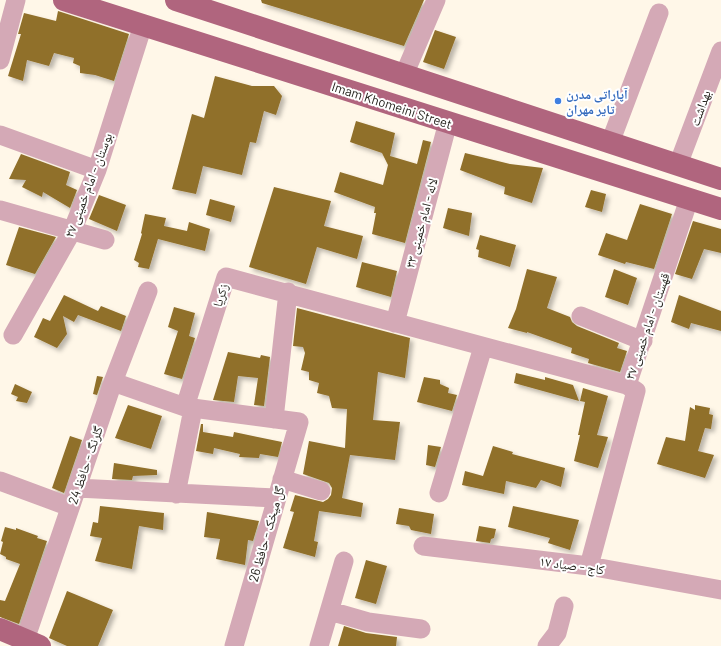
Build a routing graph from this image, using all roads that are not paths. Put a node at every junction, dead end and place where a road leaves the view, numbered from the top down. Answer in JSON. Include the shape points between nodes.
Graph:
{"nodes":[{"id":1,"x":16,"y":0,"type":"edge"},
{"id":2,"x":64,"y":0,"type":"edge"},
{"id":3,"x":176,"y":0,"type":"edge"},
{"id":4,"x":436,"y":0,"type":"edge"},
{"id":5,"x":659,"y":13,"type":"dead end"},
{"id":6,"x":237,"y":20,"type":"junction"},
{"id":7,"x":143,"y":25,"type":"junction"},
{"id":8,"x":721,"y":51,"type":"edge"},
{"id":9,"x":227,"y":52,"type":"junction"},
{"id":10,"x":0,"y":60,"type":"edge"},
{"id":11,"x":404,"y":75,"type":"junction"},
{"id":12,"x":448,"y":122,"type":"junction"},
{"id":13,"x":0,"y":134,"type":"edge"},
{"id":14,"x":610,"y":142,"type":"junction"},
{"id":15,"x":678,"y":165,"type":"junction"},
{"id":16,"x":97,"y":170,"type":"junction"},
{"id":17,"x":721,"y":179,"type":"edge"},
{"id":18,"x":689,"y":199,"type":"junction"},
{"id":19,"x":721,"y":209,"type":"edge"},
{"id":20,"x":0,"y":210,"type":"edge"},
{"id":21,"x":72,"y":231,"type":"junction"},
{"id":22,"x":105,"y":240,"type":"dead end"},
{"id":23,"x":148,"y":292,"type":"dead end"},
{"id":24,"x":288,"y":292,"type":"junction"},
{"id":25,"x":581,"y":316,"type":"dead end"},
{"id":26,"x":395,"y":323,"type":"junction"},
{"id":27,"x":13,"y":335,"type":"dead end"},
{"id":28,"x":643,"y":341,"type":"junction"},
{"id":29,"x":483,"y":347,"type":"junction"},
{"id":30,"x":113,"y":382,"type":"junction"},
{"id":31,"x":628,"y":385,"type":"junction"},
{"id":32,"x":189,"y":408,"type":"junction"},
{"id":33,"x":274,"y":419,"type":"junction"},
{"id":34,"x":282,"y":479,"type":"junction"},
{"id":35,"x":0,"y":481,"type":"edge"},
{"id":36,"x":77,"y":488,"type":"junction"},
{"id":37,"x":321,"y":491,"type":"dead end"},
{"id":38,"x":439,"y":493,"type":"dead end"},
{"id":39,"x":176,"y":494,"type":"junction"},
{"id":40,"x":276,"y":498,"type":"junction"},
{"id":41,"x":70,"y":507,"type":"junction"},
{"id":42,"x":423,"y":546,"type":"dead end"},
{"id":43,"x":344,"y":561,"type":"dead end"},
{"id":44,"x":589,"y":566,"type":"junction"},
{"id":45,"x":721,"y":590,"type":"edge"},
{"id":46,"x":564,"y":606,"type":"dead end"},
{"id":47,"x":330,"y":611,"type":"junction"},
{"id":48,"x":0,"y":629,"type":"edge"},
{"id":49,"x":421,"y":629,"type":"dead end"},
{"id":50,"x":32,"y":643,"type":"edge"},
{"id":51,"x":0,"y":644,"type":"edge"},
{"id":52,"x":4,"y":646,"type":"edge"},
{"id":53,"x":234,"y":646,"type":"edge"},
{"id":54,"x":319,"y":646,"type":"edge"},
{"id":55,"x":547,"y":646,"type":"edge"}],
"edges":[{"from":1,"to":10,"type":"street"},
{"from":2,"to":7,"type":"main road","name":"Imam Khomeini Street"},
{"from":3,"to":6,"type":"main road"},
{"from":4,"to":11,"type":"street"},
{"from":5,"to":14,"type":"street"},
{"from":6,"to":9,"type":"main road"},
{"from":6,"to":11,"type":"main road"},
{"from":7,"to":9,"type":"main road","name":"Imam Khomeini Street"},
{"from":7,"to":16,"type":"street","name":"بوستان - امام خمینی ۲۷"},
{"from":8,"to":15,"type":"street","name":"بهداشت"},
{"from":9,"to":12,"type":"main road","name":"Imam Khomeini Street"},
{"from":11,"to":14,"type":"main road"},
{"from":12,"to":18,"type":"main road","name":"Imam Khomeini Street"},
{"from":12,"to":26,"type":"street","name":"لاله - امام خمینی ۳۳"},
{"from":13,"to":16,"type":"street"},
{"from":14,"to":15,"type":"main road"},
{"from":15,"to":17,"type":"main road"},
{"from":16,"to":21,"type":"street","name":"بوستان - امام خمینی ۲۷"},
{"from":18,"to":19,"type":"main road","name":"Imam Khomeini Street"},
{"from":18,"to":28,"type":"street","name":"قهستان - امام خمینی ۳۷"},
{"from":20,"to":21,"type":"street"},
{"from":21,"to":22,"type":"street"},
{"from":21,"to":27,"type":"street","name":"بوستان - امام خمینی ۲۷"},
{"from":23,"to":30,"type":"street","name":"گلرنگ - حافظ 24"},
{"from":24,"to":26,"type":"street","name":"زکریا"},
{"from":24,"to":32,"type":"street","name":"زکریا","via":[[226,277]]},
{"from":24,"to":33,"type":"street"},
{"from":25,"to":28,"type":"street"},
{"from":26,"to":29,"type":"street","name":"زکریا"},
{"from":28,"to":31,"type":"street","name":"قهستان - امام خمینی ۳۷"},
{"from":29,"to":31,"type":"street","name":"زکریا"},
{"from":29,"to":38,"type":"street"},
{"from":30,"to":32,"type":"street"},
{"from":30,"to":36,"type":"street","name":"گلرنگ - حافظ 24"},
{"from":31,"to":44,"type":"street","name":"قهستان - امام خمینی ۳۷","via":[[636,391]]},
{"from":32,"to":33,"type":"street"},
{"from":32,"to":39,"type":"street"},
{"from":33,"to":34,"type":"street","name":"گل میخک - حافظ 26","via":[[299,422]]},
{"from":34,"to":37,"type":"street"},
{"from":34,"to":40,"type":"street","name":"گل میخک - حافظ 26"},
{"from":35,"to":41,"type":"street"},
{"from":36,"to":39,"type":"street"},
{"from":36,"to":41,"type":"street","name":"گلرنگ - حافظ 24"},
{"from":39,"to":40,"type":"street"},
{"from":40,"to":53,"type":"street","name":"گل میخک - حافظ 26"},
{"from":41,"to":50,"type":"street","name":"گلرنگ - حافظ 24"},
{"from":42,"to":44,"type":"street","name":"کاج - صیاد ۱۷"},
{"from":43,"to":47,"type":"street"},
{"from":44,"to":45,"type":"street","name":"کاج - صیاد ۱۷"},
{"from":46,"to":55,"type":"street","via":[[557,633]]},
{"from":47,"to":49,"type":"street","via":[[368,622]]},
{"from":47,"to":54,"type":"street"},
{"from":48,"to":50,"type":"main road"},
{"from":51,"to":52,"type":"main road"}]}
